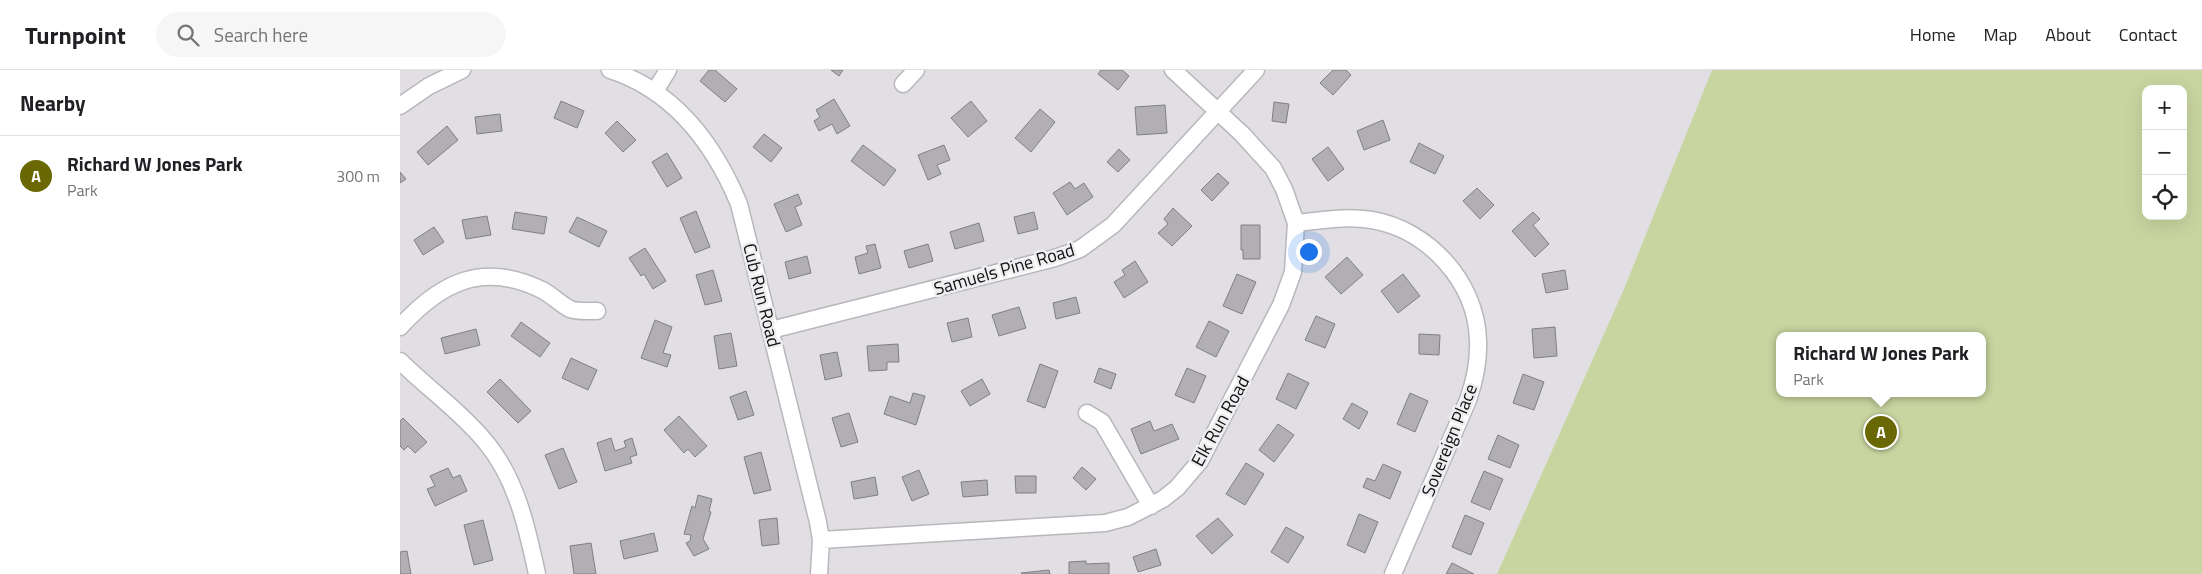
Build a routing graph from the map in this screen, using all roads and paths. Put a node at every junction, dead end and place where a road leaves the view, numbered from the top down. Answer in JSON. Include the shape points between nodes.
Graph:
{"nodes":[{"id":1,"x":462,"y":70,"type":"edge"},
{"id":2,"x":610,"y":70,"type":"edge"},
{"id":3,"x":668,"y":70,"type":"edge"},
{"id":4,"x":916,"y":70,"type":"edge"},
{"id":5,"x":1172,"y":70,"type":"edge"},
{"id":6,"x":1256,"y":70,"type":"edge"},
{"id":7,"x":903,"y":84,"type":"dead end"},
{"id":8,"x":655,"y":91,"type":"junction"},
{"id":9,"x":400,"y":106,"type":"edge"},
{"id":10,"x":1218,"y":111,"type":"junction"},
{"id":11,"x":1296,"y":223,"type":"junction"},
{"id":12,"x":597,"y":311,"type":"dead end"},
{"id":13,"x":400,"y":327,"type":"edge"},
{"id":14,"x":771,"y":330,"type":"junction"},
{"id":15,"x":400,"y":361,"type":"edge"},
{"id":16,"x":1087,"y":412,"type":"dead end"},
{"id":17,"x":1151,"y":506,"type":"junction"},
{"id":18,"x":821,"y":540,"type":"junction"},
{"id":19,"x":537,"y":574,"type":"edge"},
{"id":20,"x":818,"y":574,"type":"edge"},
{"id":21,"x":1393,"y":574,"type":"edge"}],
"edges":[{"from":1,"to":9,"type":"street"},
{"from":2,"to":8,"type":"street","name":"Cub Run Road"},
{"from":3,"to":8,"type":"street"},
{"from":4,"to":7,"type":"street"},
{"from":5,"to":10,"type":"street","name":"Elk Run Road"},
{"from":6,"to":10,"type":"street","name":"Samuels Pine Road"},
{"from":8,"to":14,"type":"street","name":"Cub Run Road","via":[[693,126],[727,176],[739,204]]},
{"from":10,"to":11,"type":"street","name":"Elk Run Road","via":[[1273,168]]},
{"from":10,"to":14,"type":"street","name":"Samuels Pine Road","via":[[1113,225],[1080,248],[1055,258]]},
{"from":11,"to":17,"type":"street","name":"Elk Run Road","via":[[1293,272],[1281,305],[1200,461],[1177,488]]},
{"from":11,"to":21,"type":"street","name":"Sovereign Place","via":[[1349,218],[1379,222],[1408,232],[1439,254],[1454,271],[1475,317],[1478,338],[1475,380]]},
{"from":12,"to":13,"type":"street","via":[[572,310],[525,283],[490,277],[470,279],[437,292]]},
{"from":14,"to":18,"type":"street","name":"Cub Run Road"},
{"from":15,"to":19,"type":"street","via":[[466,420],[499,461],[522,511]]},
{"from":16,"to":17,"type":"street","via":[[1102,422]]},
{"from":17,"to":18,"type":"street","name":"Elk Run Road","via":[[1120,519],[1097,524]]},
{"from":18,"to":20,"type":"street","name":"Cub Run Road"}]}
